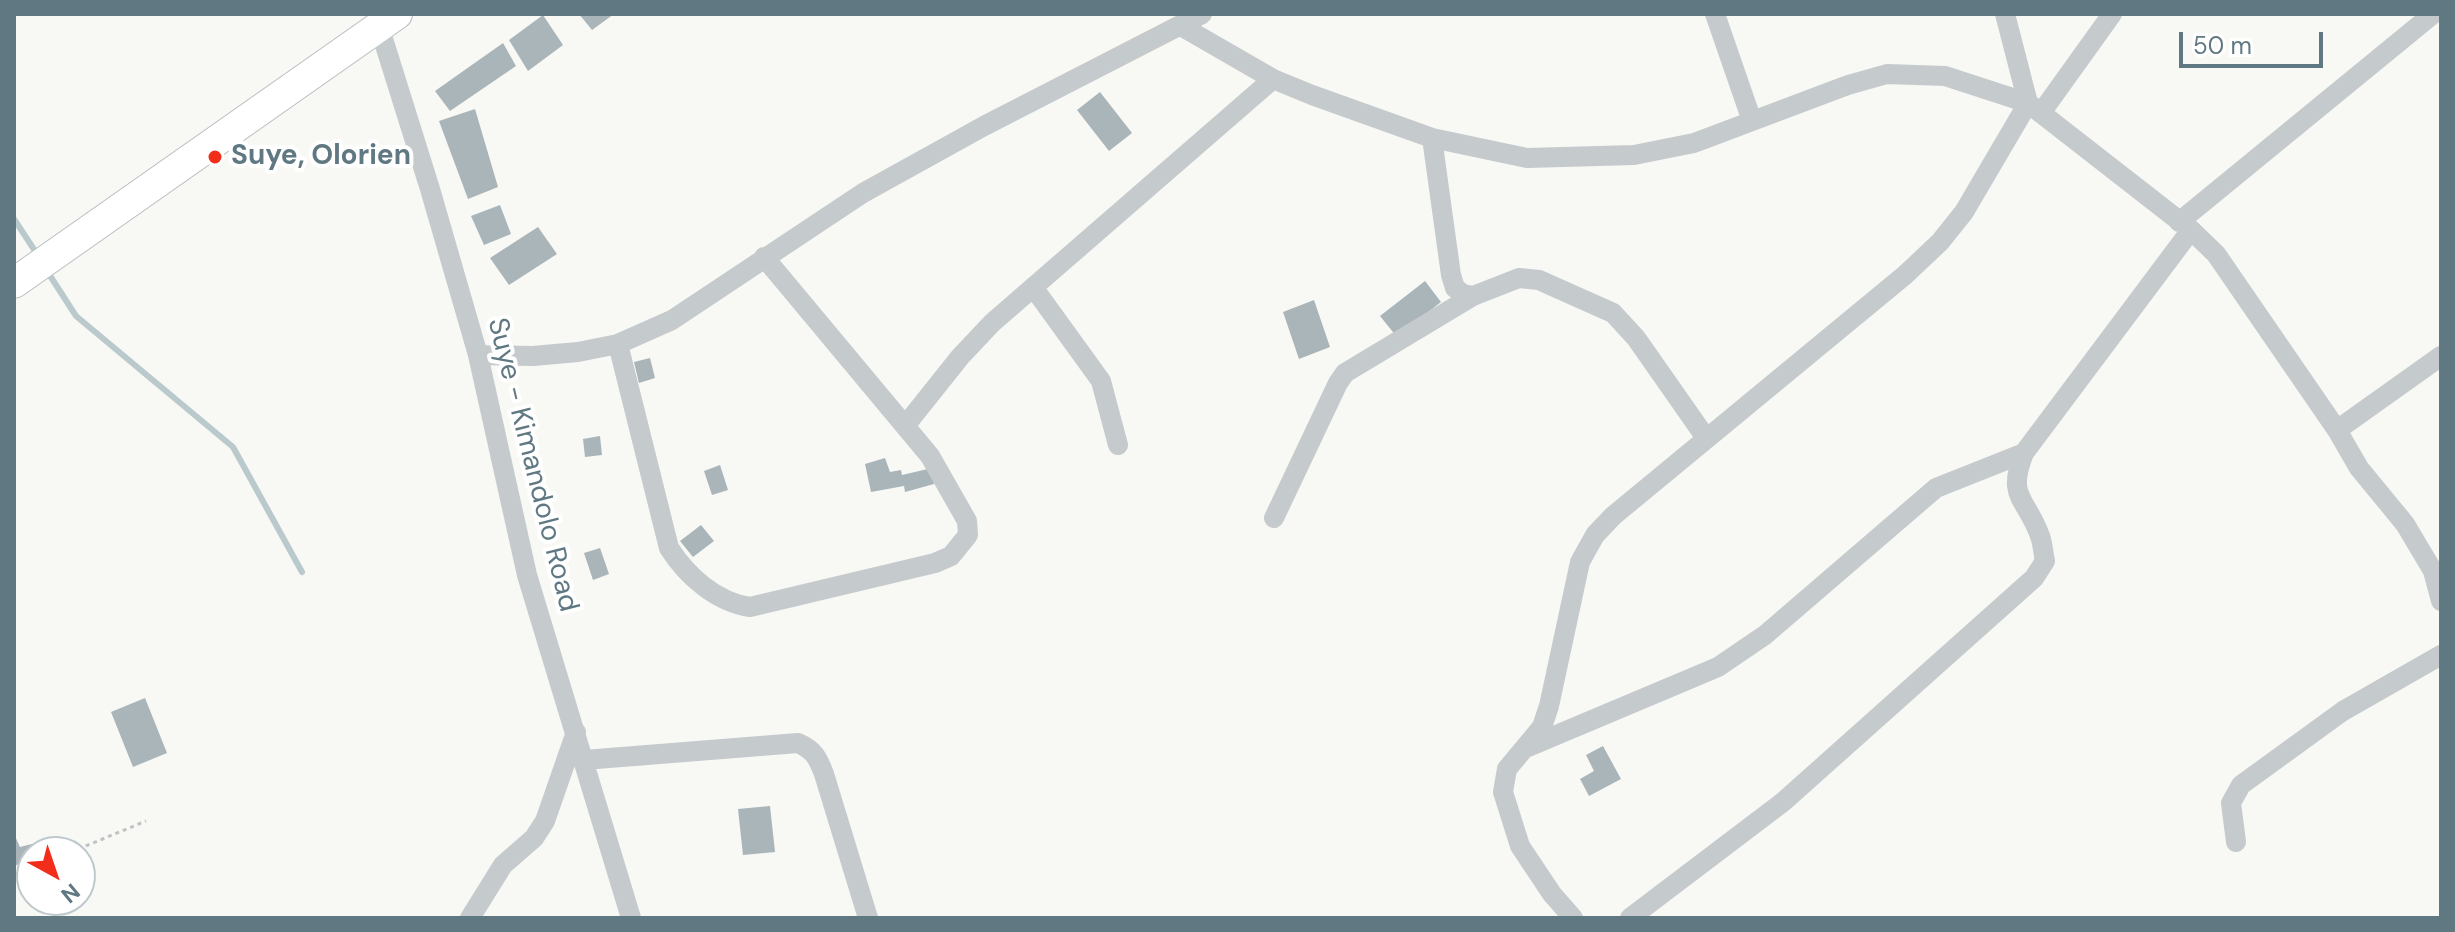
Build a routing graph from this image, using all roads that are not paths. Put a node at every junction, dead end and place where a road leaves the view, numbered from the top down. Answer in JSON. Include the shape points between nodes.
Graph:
{"nodes":[{"id":1,"x":1202,"y":14,"type":"edge"},
{"id":2,"x":1715,"y":14,"type":"edge"},
{"id":3,"x":2005,"y":14,"type":"edge"},
{"id":4,"x":2112,"y":14,"type":"edge"},
{"id":5,"x":2433,"y":14,"type":"edge"},
{"id":6,"x":388,"y":20,"type":"edge"},
{"id":7,"x":1181,"y":26,"type":"junction"},
{"id":8,"x":1273,"y":79,"type":"junction"},
{"id":9,"x":2035,"y":108,"type":"junction"},
{"id":10,"x":1752,"y":121,"type":"junction"},
{"id":11,"x":1432,"y":138,"type":"junction"},
{"id":12,"x":2185,"y":226,"type":"junction"},
{"id":13,"x":764,"y":257,"type":"junction"},
{"id":14,"x":14,"y":283,"type":"edge"},
{"id":15,"x":1033,"y":287,"type":"junction"},
{"id":16,"x":1473,"y":296,"type":"junction"},
{"id":17,"x":618,"y":344,"type":"junction"},
{"id":18,"x":478,"y":355,"type":"junction"},
{"id":19,"x":2441,"y":356,"type":"edge"},
{"id":20,"x":905,"y":426,"type":"junction"},
{"id":21,"x":2337,"y":430,"type":"junction"},
{"id":22,"x":1706,"y":438,"type":"junction"},
{"id":23,"x":1118,"y":445,"type":"dead end"},
{"id":24,"x":2024,"y":453,"type":"junction"},
{"id":25,"x":1274,"y":518,"type":"dead end"},
{"id":26,"x":2441,"y":601,"type":"edge"},
{"id":27,"x":2441,"y":655,"type":"edge"},
{"id":28,"x":576,"y":732,"type":"junction"},
{"id":29,"x":1526,"y":748,"type":"junction"},
{"id":30,"x":584,"y":760,"type":"junction"},
{"id":31,"x":2236,"y":842,"type":"dead end"},
{"id":32,"x":470,"y":918,"type":"edge"},
{"id":33,"x":631,"y":918,"type":"edge"},
{"id":34,"x":868,"y":918,"type":"edge"},
{"id":35,"x":1573,"y":918,"type":"edge"},
{"id":36,"x":1630,"y":918,"type":"edge"}],
"edges":[{"from":1,"to":7,"type":"street"},
{"from":2,"to":10,"type":"street"},
{"from":3,"to":9,"type":"street"},
{"from":4,"to":9,"type":"street"},
{"from":5,"to":12,"type":"street"},
{"from":6,"to":14,"type":"main road"},
{"from":6,"to":18,"type":"street","name":"Suye - Kimandolo Road"},
{"from":7,"to":8,"type":"street"},
{"from":7,"to":13,"type":"street","via":[[863,193]]},
{"from":8,"to":11,"type":"street"},
{"from":8,"to":15,"type":"street"},
{"from":9,"to":10,"type":"street","via":[[1945,76],[1887,74]]},
{"from":9,"to":12,"type":"street"},
{"from":9,"to":22,"type":"street","via":[[1940,242]]},
{"from":10,"to":11,"type":"street","via":[[1694,143],[1634,155],[1527,158]]},
{"from":11,"to":16,"type":"street","via":[[1451,275],[1455,288]]},
{"from":12,"to":21,"type":"street","via":[[2216,254]]},
{"from":12,"to":24,"type":"street"},
{"from":13,"to":17,"type":"street","via":[[672,320]]},
{"from":13,"to":20,"type":"street"},
{"from":15,"to":20,"type":"street","via":[[960,357]]},
{"from":15,"to":23,"type":"street","via":[[1101,381]]},
{"from":16,"to":22,"type":"street","via":[[1506,281],[1539,280],[1613,313]]},
{"from":16,"to":25,"type":"street","via":[[1345,373]]},
{"from":17,"to":18,"type":"street","via":[[533,356]]},
{"from":17,"to":20,"type":"street","via":[[669,548],[689,573],[733,604],[750,607],[935,563],[963,544],[967,521],[930,456]]},
{"from":18,"to":28,"type":"street","name":"Suye - Kimandolo Road","via":[[527,575]]},
{"from":19,"to":21,"type":"street"},
{"from":21,"to":26,"type":"street","via":[[2359,468],[2405,524],[2433,571]]},
{"from":22,"to":29,"type":"street","via":[[1595,535],[1580,562],[1549,706]]},
{"from":24,"to":29,"type":"street","via":[[1936,488],[1765,635],[1718,667]]},
{"from":24,"to":36,"type":"street","via":[[2015,488],[2041,537],[2045,561],[2034,578],[1783,802]]},
{"from":27,"to":31,"type":"street","via":[[2343,711],[2241,785],[2231,803]]},
{"from":28,"to":30,"type":"street","name":"Suye - Kimandolo Road"},
{"from":28,"to":32,"type":"street","via":[[545,821],[503,865]]},
{"from":29,"to":35,"type":"street","via":[[1507,769],[1503,792],[1520,846]]},
{"from":30,"to":33,"type":"street","name":"Suye - Kimandolo Road"},
{"from":30,"to":34,"type":"street","via":[[798,743],[810,748],[824,774]]}]}
